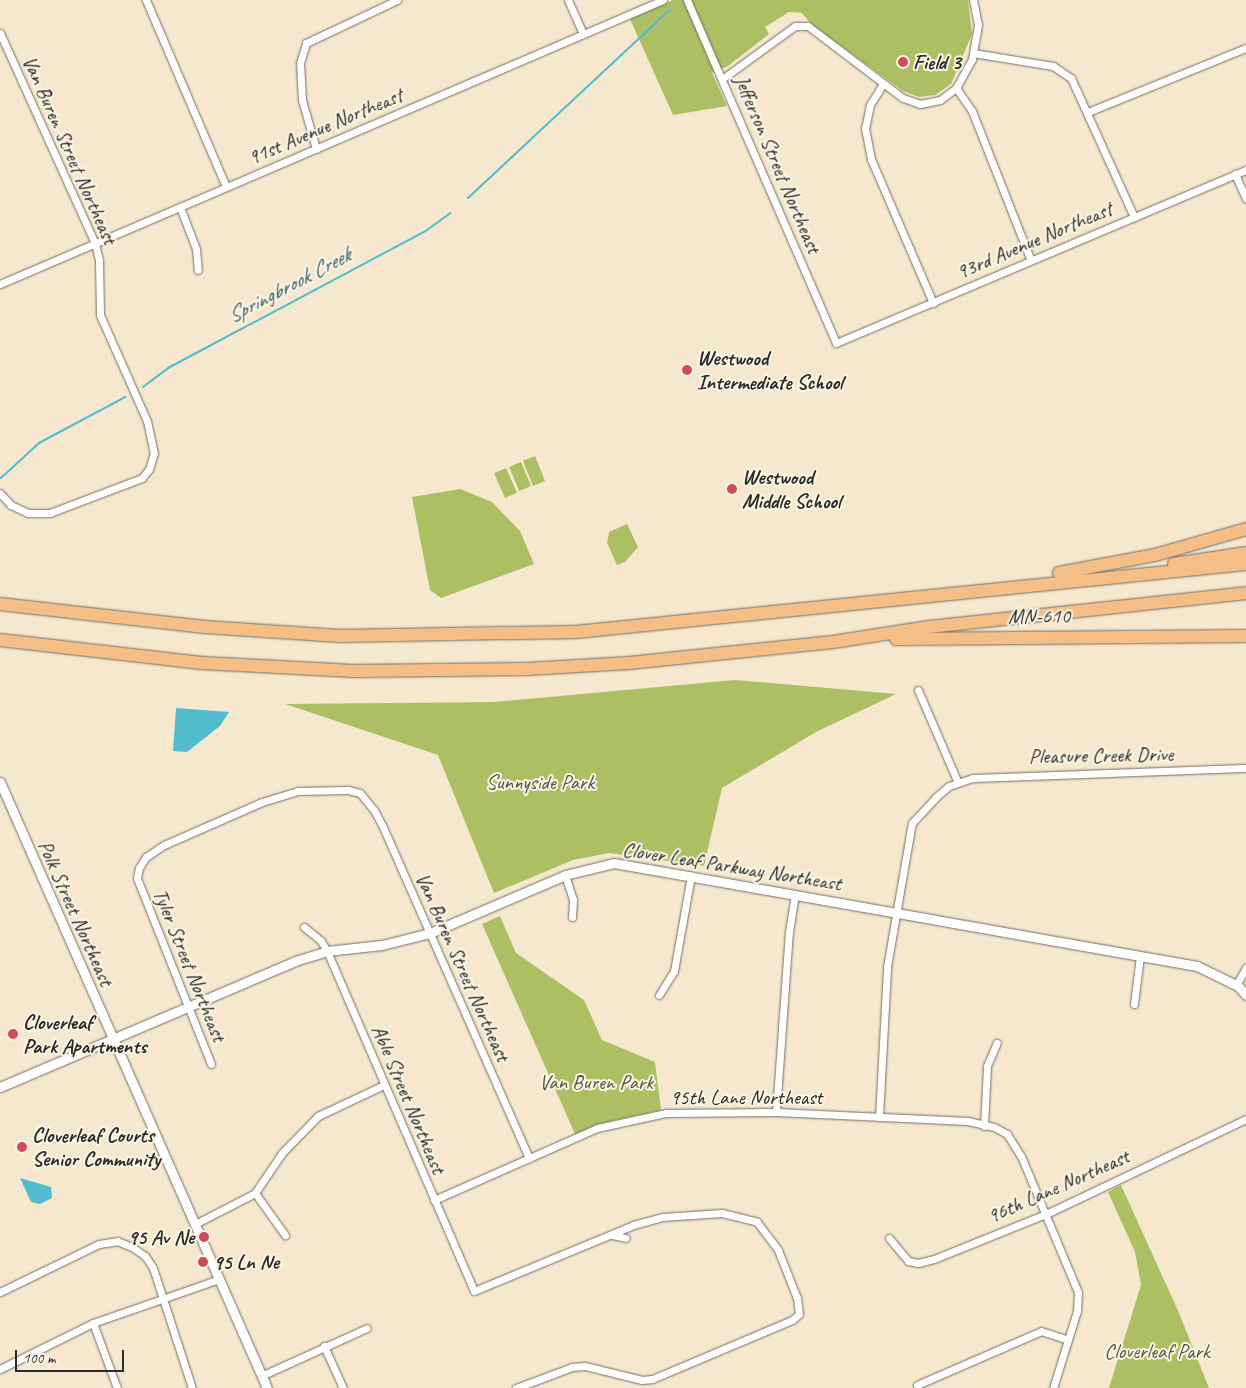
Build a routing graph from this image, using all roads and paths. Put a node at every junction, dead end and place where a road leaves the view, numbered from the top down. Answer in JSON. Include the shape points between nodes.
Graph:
{"nodes":[{"id":1,"x":146,"y":0,"type":"edge"},
{"id":2,"x":397,"y":0,"type":"edge"},
{"id":3,"x":568,"y":0,"type":"edge"},
{"id":4,"x":664,"y":0,"type":"edge"},
{"id":5,"x":687,"y":0,"type":"edge"},
{"id":6,"x":973,"y":0,"type":"edge"},
{"id":7,"x":0,"y":33,"type":"edge"},
{"id":8,"x":583,"y":34,"type":"junction"},
{"id":9,"x":1246,"y":48,"type":"edge"},
{"id":10,"x":973,"y":53,"type":"junction"},
{"id":11,"x":722,"y":79,"type":"junction"},
{"id":12,"x":883,"y":84,"type":"junction"},
{"id":13,"x":956,"y":88,"type":"junction"},
{"id":14,"x":1088,"y":112,"type":"junction"},
{"id":15,"x":316,"y":149,"type":"junction"},
{"id":16,"x":1246,"y":170,"type":"edge"},
{"id":17,"x":1236,"y":174,"type":"junction"},
{"id":18,"x":226,"y":187,"type":"junction"},
{"id":19,"x":1246,"y":199,"type":"edge"},
{"id":20,"x":180,"y":207,"type":"junction"},
{"id":21,"x":1134,"y":217,"type":"junction"},
{"id":22,"x":95,"y":243,"type":"junction"},
{"id":23,"x":1030,"y":258,"type":"junction"},
{"id":24,"x":198,"y":270,"type":"dead end"},
{"id":25,"x":0,"y":284,"type":"edge"},
{"id":26,"x":932,"y":303,"type":"junction"},
{"id":27,"x":836,"y":343,"type":"joint"},
{"id":28,"x":0,"y":493,"type":"edge"},
{"id":29,"x":1246,"y":529,"type":"edge"},
{"id":30,"x":1246,"y":553,"type":"edge"},
{"id":31,"x":1246,"y":564,"type":"edge"},
{"id":32,"x":1130,"y":573,"type":"junction"},
{"id":33,"x":972,"y":590,"type":"junction"},
{"id":34,"x":1246,"y":592,"type":"edge"},
{"id":35,"x":0,"y":604,"type":"edge"},
{"id":36,"x":1246,"y":636,"type":"edge"},
{"id":37,"x":0,"y":640,"type":"edge"},
{"id":38,"x":833,"y":642,"type":"junction"},
{"id":39,"x":918,"y":690,"type":"dead end"},
{"id":40,"x":1246,"y":768,"type":"edge"},
{"id":41,"x":0,"y":782,"type":"edge"},
{"id":42,"x":958,"y":783,"type":"junction"},
{"id":43,"x":565,"y":875,"type":"junction"},
{"id":44,"x":691,"y":876,"type":"junction"},
{"id":45,"x":137,"y":878,"type":"joint"},
{"id":46,"x":795,"y":894,"type":"junction"},
{"id":47,"x":898,"y":912,"type":"junction"},
{"id":48,"x":572,"y":917,"type":"dead end"},
{"id":49,"x":304,"y":927,"type":"dead end"},
{"id":50,"x":430,"y":934,"type":"junction"},
{"id":51,"x":327,"y":951,"type":"junction"},
{"id":52,"x":1140,"y":956,"type":"junction"},
{"id":53,"x":1246,"y":968,"type":"edge"},
{"id":54,"x":1236,"y":985,"type":"junction"},
{"id":55,"x":659,"y":995,"type":"dead end"},
{"id":56,"x":1246,"y":995,"type":"edge"},
{"id":57,"x":1134,"y":1004,"type":"dead end"},
{"id":58,"x":186,"y":1008,"type":"junction"},
{"id":59,"x":113,"y":1040,"type":"junction"},
{"id":60,"x":997,"y":1043,"type":"dead end"},
{"id":61,"x":211,"y":1064,"type":"dead end"},
{"id":62,"x":384,"y":1085,"type":"junction"},
{"id":63,"x":0,"y":1087,"type":"edge"},
{"id":64,"x":776,"y":1112,"type":"junction"},
{"id":65,"x":879,"y":1117,"type":"junction"},
{"id":66,"x":1246,"y":1119,"type":"edge"},
{"id":67,"x":984,"y":1126,"type":"junction"},
{"id":68,"x":529,"y":1158,"type":"junction"},
{"id":69,"x":255,"y":1193,"type":"junction"},
{"id":70,"x":434,"y":1200,"type":"junction"},
{"id":71,"x":1046,"y":1214,"type":"junction"},
{"id":72,"x":195,"y":1224,"type":"junction"},
{"id":73,"x":285,"y":1235,"type":"dead end"},
{"id":74,"x":612,"y":1235,"type":"junction"},
{"id":75,"x":626,"y":1238,"type":"dead end"},
{"id":76,"x":889,"y":1238,"type":"dead end"},
{"id":77,"x":219,"y":1279,"type":"junction"},
{"id":78,"x":0,"y":1292,"type":"edge"},
{"id":79,"x":163,"y":1299,"type":"junction"},
{"id":80,"x":93,"y":1323,"type":"junction"},
{"id":81,"x":367,"y":1328,"type":"dead end"},
{"id":82,"x":1068,"y":1340,"type":"junction"},
{"id":83,"x":324,"y":1346,"type":"junction"},
{"id":84,"x":0,"y":1369,"type":"edge"},
{"id":85,"x":261,"y":1376,"type":"junction"},
{"id":86,"x":917,"y":1385,"type":"dead end"},
{"id":87,"x":117,"y":1388,"type":"edge"},
{"id":88,"x":192,"y":1388,"type":"edge"},
{"id":89,"x":267,"y":1388,"type":"edge"},
{"id":90,"x":343,"y":1388,"type":"edge"},
{"id":91,"x":516,"y":1388,"type":"edge"},
{"id":92,"x":1054,"y":1388,"type":"edge"}],
"edges":[{"from":1,"to":18,"type":"street"},
{"from":2,"to":15,"type":"street","via":[[306,43],[300,63],[302,100]]},
{"from":3,"to":8,"type":"street"},
{"from":4,"to":8,"type":"street","name":"91st Avenue Northeast"},
{"from":5,"to":11,"type":"street","name":"Jefferson Street Northeast"},
{"from":6,"to":10,"type":"street","via":[[978,25]]},
{"from":7,"to":22,"type":"street","name":"Van Buren Street Northeast"},
{"from":8,"to":15,"type":"street","name":"91st Avenue Northeast"},
{"from":9,"to":14,"type":"street"},
{"from":10,"to":13,"type":"street"},
{"from":10,"to":14,"type":"street","via":[[1053,66],[1071,78]]},
{"from":11,"to":12,"type":"street","via":[[794,26],[808,26]]},
{"from":11,"to":27,"type":"street","name":"Jefferson Street Northeast"},
{"from":12,"to":13,"type":"street","via":[[920,104],[940,100]]},
{"from":12,"to":26,"type":"street","via":[[870,105],[865,128],[871,159]]},
{"from":13,"to":23,"type":"street","via":[[972,111]]},
{"from":14,"to":21,"type":"street"},
{"from":15,"to":18,"type":"street","name":"91st Avenue Northeast"},
{"from":16,"to":17,"type":"street","name":"93rd Avenue Northeast"},
{"from":17,"to":19,"type":"street"},
{"from":17,"to":21,"type":"street","name":"93rd Avenue Northeast"},
{"from":18,"to":20,"type":"street","name":"91st Avenue Northeast"},
{"from":20,"to":22,"type":"street","name":"91st Avenue Northeast"},
{"from":20,"to":24,"type":"street","via":[[196,249]]},
{"from":21,"to":23,"type":"street","name":"93rd Avenue Northeast"},
{"from":22,"to":25,"type":"street","name":"91st Avenue Northeast"},
{"from":22,"to":28,"type":"street","name":"Van Buren Street Northeast","via":[[99,261],[100,315],[147,422],[154,453],[149,469],[142,478],[114,491],[72,507],[44,513],[28,513],[11,505]]},
{"from":23,"to":26,"type":"street","name":"93rd Avenue Northeast"},
{"from":26,"to":27,"type":"street","name":"93rd Avenue Northeast"},
{"from":29,"to":33,"type":"highway","via":[[1154,555]]},
{"from":30,"to":32,"type":"highway"},
{"from":31,"to":32,"type":"highway"},
{"from":32,"to":33,"type":"highway"},
{"from":33,"to":35,"type":"highway","via":[[576,632],[418,636],[340,636],[205,627]]},
{"from":34,"to":38,"type":"highway","via":[[930,627]]},
{"from":36,"to":38,"type":"highway","name":"MN-610","via":[[1080,635]]},
{"from":37,"to":38,"type":"highway","via":[[202,663],[414,672],[629,663]]},
{"from":39,"to":42,"type":"street"},
{"from":40,"to":42,"type":"street","name":"Pleasure Creek Drive","via":[[1016,774],[972,778]]},
{"from":41,"to":59,"type":"street","name":"Polk Street Northeast"},
{"from":42,"to":47,"type":"street","name":"Pleasure Creek Drive","via":[[934,798],[912,823]]},
{"from":43,"to":44,"type":"street","name":"Clover Leaf Parkway Northeast","via":[[592,866],[618,863]]},
{"from":43,"to":48,"type":"street","via":[[573,899]]},
{"from":43,"to":50,"type":"street","name":"Clover Leaf Parkway Northeast"},
{"from":44,"to":46,"type":"street","name":"Clover Leaf Parkway Northeast"},
{"from":44,"to":55,"type":"street","via":[[674,971]]},
{"from":45,"to":50,"type":"street","name":"Van Buren Street Northeast","via":[[146,857],[164,845],[262,802],[298,791],[348,790],[360,793],[380,822]]},
{"from":45,"to":58,"type":"street","name":"Tyler Street Northeast"},
{"from":46,"to":47,"type":"street","name":"Clover Leaf Parkway Northeast"},
{"from":46,"to":64,"type":"street","via":[[789,932]]},
{"from":47,"to":52,"type":"street","name":"Clover Leaf Parkway Northeast"},
{"from":47,"to":65,"type":"street","name":"Pleasure Creek Drive","via":[[887,967]]},
{"from":49,"to":51,"type":"street","name":"Able Street Northeast","via":[[321,941]]},
{"from":50,"to":51,"type":"street","name":"Clover Leaf Parkway Northeast","via":[[382,945]]},
{"from":50,"to":68,"type":"street","name":"Van Buren Street Northeast"},
{"from":51,"to":58,"type":"street","name":"Clover Leaf Parkway Northeast"},
{"from":51,"to":62,"type":"street","name":"Able Street Northeast"},
{"from":52,"to":54,"type":"street","name":"Clover Leaf Parkway Northeast","via":[[1197,966]]},
{"from":52,"to":57,"type":"street"},
{"from":53,"to":54,"type":"street"},
{"from":54,"to":56,"type":"street","name":"Clover Leaf Parkway Northeast"},
{"from":58,"to":59,"type":"street","name":"Clover Leaf Parkway Northeast"},
{"from":58,"to":61,"type":"street","name":"Tyler Street Northeast"},
{"from":59,"to":63,"type":"street","name":"Clover Leaf Parkway Northeast"},
{"from":59,"to":72,"type":"street","name":"Polk Street Northeast"},
{"from":60,"to":67,"type":"street","via":[[987,1066]]},
{"from":62,"to":69,"type":"street","via":[[312,1121],[282,1152]]},
{"from":62,"to":70,"type":"street","name":"Able Street Northeast"},
{"from":64,"to":65,"type":"street","name":"95th Lane Northeast"},
{"from":64,"to":68,"type":"street","name":"95th Lane Northeast","via":[[666,1113],[626,1120],[597,1128]]},
{"from":65,"to":67,"type":"street","name":"95th Lane Northeast","via":[[968,1120]]},
{"from":66,"to":71,"type":"street","name":"96th Lane Northeast"},
{"from":67,"to":71,"type":"street","name":"95th Lane Northeast","via":[[1007,1134],[1015,1145]]},
{"from":68,"to":70,"type":"street","name":"95th Lane Northeast"},
{"from":69,"to":72,"type":"street"},
{"from":69,"to":73,"type":"street"},
{"from":70,"to":74,"type":"street","name":"Able Street Northeast","via":[[474,1291]]},
{"from":71,"to":76,"type":"street","name":"96th Lane Northeast","via":[[918,1263],[908,1261]]},
{"from":71,"to":82,"type":"street","name":"95th Lane Northeast","via":[[1078,1292],[1078,1312]]},
{"from":72,"to":77,"type":"street","name":"Polk Street Northeast"},
{"from":74,"to":75,"type":"street"},
{"from":74,"to":91,"type":"street","via":[[663,1217],[722,1213],[757,1222],[778,1250],[797,1298],[799,1314],[748,1340],[652,1379],[642,1380],[585,1366],[572,1367]]},
{"from":77,"to":79,"type":"street"},
{"from":77,"to":85,"type":"street","name":"Polk Street Northeast"},
{"from":78,"to":79,"type":"street","via":[[99,1244],[117,1241],[145,1256],[153,1268]]},
{"from":79,"to":80,"type":"street"},
{"from":79,"to":88,"type":"street"},
{"from":80,"to":84,"type":"street"},
{"from":80,"to":87,"type":"street"},
{"from":81,"to":83,"type":"street"},
{"from":82,"to":86,"type":"street","via":[[1041,1331]]},
{"from":82,"to":92,"type":"street","name":"95th Lane Northeast"},
{"from":83,"to":85,"type":"street"},
{"from":83,"to":90,"type":"street"},
{"from":85,"to":89,"type":"street","name":"Polk Street Northeast"}]}
